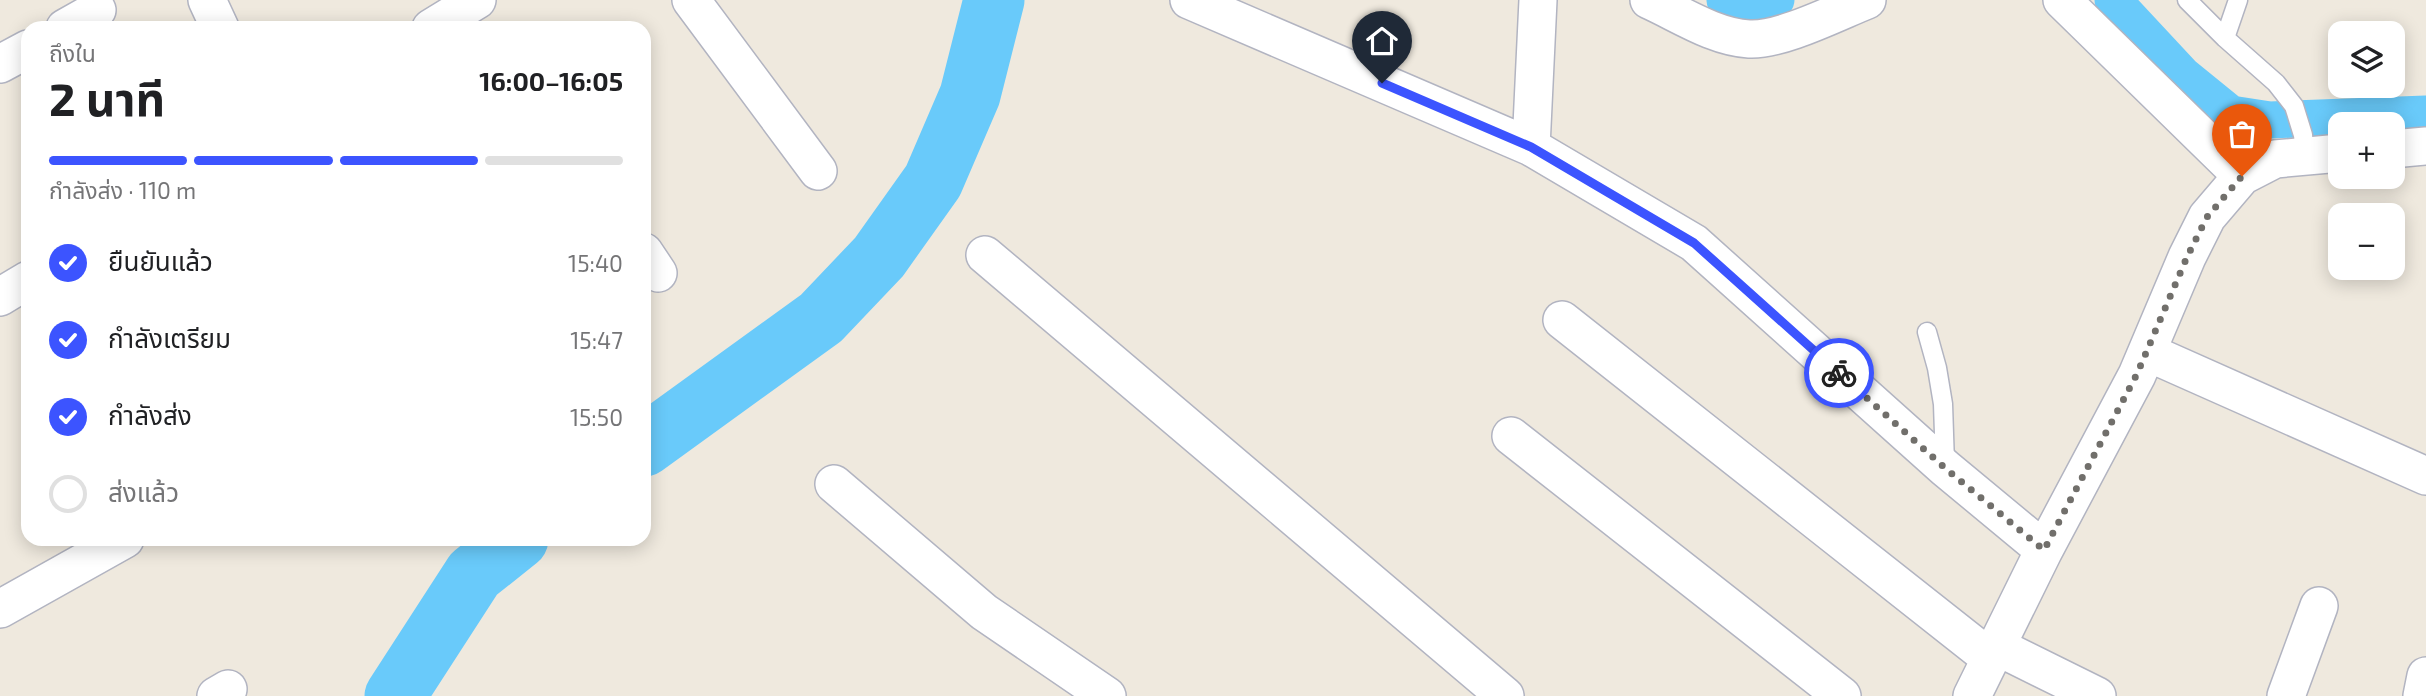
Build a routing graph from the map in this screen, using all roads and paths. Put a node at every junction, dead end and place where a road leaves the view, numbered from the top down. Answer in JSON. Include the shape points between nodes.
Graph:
{"nodes":[{"id":1,"x":207,"y":0,"type":"edge"},
{"id":2,"x":691,"y":0,"type":"edge"},
{"id":3,"x":1189,"y":0,"type":"edge"},
{"id":4,"x":1538,"y":0,"type":"edge"},
{"id":5,"x":1649,"y":0,"type":"edge"},
{"id":6,"x":1867,"y":0,"type":"edge"},
{"id":7,"x":2062,"y":0,"type":"edge"},
{"id":8,"x":2188,"y":0,"type":"edge"},
{"id":9,"x":2238,"y":0,"type":"edge"},
{"id":10,"x":1236,"y":9,"type":"edge"},
{"id":11,"x":97,"y":10,"type":"dead end"},
{"id":12,"x":479,"y":10,"type":"edge"},
{"id":13,"x":77,"y":21,"type":"edge"},
{"id":14,"x":217,"y":21,"type":"edge"},
{"id":15,"x":450,"y":21,"type":"edge"},
{"id":16,"x":2225,"y":38,"type":"junction"},
{"id":17,"x":21,"y":53,"type":"edge"},
{"id":18,"x":0,"y":64,"type":"edge"},
{"id":19,"x":2426,"y":146,"type":"edge"},
{"id":20,"x":1531,"y":147,"type":"junction"},
{"id":21,"x":2316,"y":148,"type":"edge"},
{"id":22,"x":2405,"y":148,"type":"edge"},
{"id":23,"x":818,"y":170,"type":"dead end"},
{"id":24,"x":2242,"y":176,"type":"junction"},
{"id":25,"x":985,"y":256,"type":"dead end"},
{"id":26,"x":21,"y":284,"type":"edge"},
{"id":27,"x":0,"y":297,"type":"edge"},
{"id":28,"x":1562,"y":320,"type":"dead end"},
{"id":29,"x":1927,"y":332,"type":"dead end"},
{"id":30,"x":2147,"y":352,"type":"junction"},
{"id":31,"x":1511,"y":436,"type":"dead end"},
{"id":32,"x":1945,"y":468,"type":"junction"},
{"id":33,"x":2426,"y":476,"type":"edge"},
{"id":34,"x":834,"y":484,"type":"dead end"},
{"id":35,"x":112,"y":546,"type":"edge"},
{"id":36,"x":2044,"y":550,"type":"junction"},
{"id":37,"x":2319,"y":606,"type":"dead end"},
{"id":38,"x":0,"y":609,"type":"edge"},
{"id":39,"x":1993,"y":652,"type":"junction"},
{"id":40,"x":2426,"y":676,"type":"edge"},
{"id":41,"x":1107,"y":696,"type":"edge"},
{"id":42,"x":1505,"y":696,"type":"edge"},
{"id":43,"x":1842,"y":696,"type":"edge"},
{"id":44,"x":1972,"y":696,"type":"edge"},
{"id":45,"x":2097,"y":696,"type":"edge"},
{"id":46,"x":2286,"y":696,"type":"edge"},
{"id":47,"x":2421,"y":696,"type":"edge"}],
"edges":[{"from":1,"to":14,"type":"street"},
{"from":2,"to":23,"type":"street"},
{"from":3,"to":10,"type":"street"},
{"from":4,"to":20,"type":"street"},
{"from":5,"to":6,"type":"street","via":[[1719,33],[1750,39],[1777,36]]},
{"from":7,"to":24,"type":"street"},
{"from":8,"to":16,"type":"lane"},
{"from":9,"to":16,"type":"lane"},
{"from":10,"to":20,"type":"street"},
{"from":11,"to":13,"type":"street"},
{"from":12,"to":15,"type":"street"},
{"from":16,"to":21,"type":"lane","via":[[2276,83]]},
{"from":17,"to":18,"type":"street"},
{"from":19,"to":22,"type":"street"},
{"from":20,"to":32,"type":"street","via":[[1694,243]]},
{"from":21,"to":24,"type":"street","via":[[2275,159]]},
{"from":24,"to":30,"type":"street","via":[[2207,217]]},
{"from":25,"to":42,"type":"street"},
{"from":26,"to":27,"type":"street"},
{"from":28,"to":39,"type":"street"},
{"from":29,"to":32,"type":"lane","via":[[1943,404]]},
{"from":30,"to":33,"type":"street"},
{"from":30,"to":36,"type":"street"},
{"from":31,"to":43,"type":"street"},
{"from":32,"to":36,"type":"street"},
{"from":34,"to":41,"type":"street","via":[[984,612]]},
{"from":35,"to":38,"type":"street"},
{"from":36,"to":39,"type":"street"},
{"from":37,"to":46,"type":"street"},
{"from":39,"to":44,"type":"street"},
{"from":39,"to":45,"type":"street"},
{"from":40,"to":47,"type":"street"}]}
